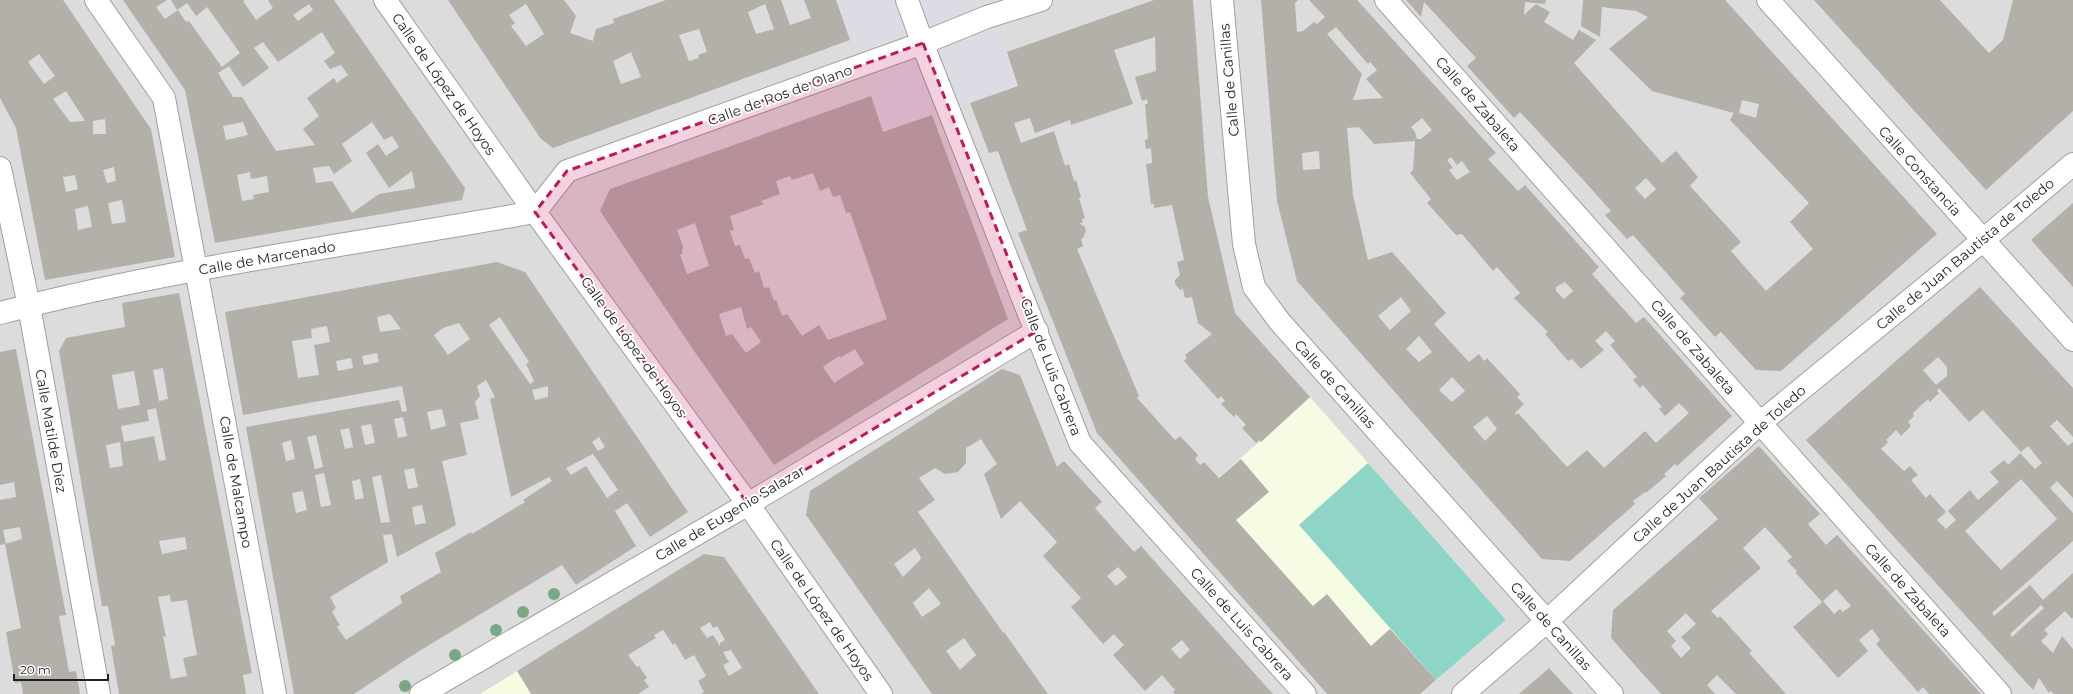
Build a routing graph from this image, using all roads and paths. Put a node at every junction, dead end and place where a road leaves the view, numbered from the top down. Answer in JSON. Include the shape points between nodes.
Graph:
{"nodes":[{"id":1,"x":96,"y":0,"type":"edge"},
{"id":2,"x":385,"y":0,"type":"edge"},
{"id":3,"x":907,"y":0,"type":"edge"},
{"id":4,"x":1041,"y":0,"type":"edge"},
{"id":5,"x":1222,"y":0,"type":"edge"},
{"id":6,"x":1386,"y":0,"type":"edge"},
{"id":7,"x":1768,"y":0,"type":"edge"},
{"id":8,"x":923,"y":44,"type":"junction"},
{"id":9,"x":2073,"y":164,"type":"edge"},
{"id":10,"x":0,"y":168,"type":"edge"},
{"id":11,"x":535,"y":212,"type":"junction"},
{"id":12,"x":1982,"y":241,"type":"junction"},
{"id":13,"x":197,"y":270,"type":"junction"},
{"id":14,"x":29,"y":306,"type":"junction"},
{"id":15,"x":0,"y":313,"type":"edge"},
{"id":16,"x":1037,"y":331,"type":"junction"},
{"id":17,"x":2073,"y":340,"type":"edge"},
{"id":18,"x":1760,"y":423,"type":"junction"},
{"id":19,"x":748,"y":504,"type":"junction"},
{"id":20,"x":1546,"y":622,"type":"junction"},
{"id":21,"x":99,"y":694,"type":"edge"},
{"id":22,"x":275,"y":694,"type":"edge"},
{"id":23,"x":421,"y":694,"type":"edge"},
{"id":24,"x":881,"y":694,"type":"edge"},
{"id":25,"x":1305,"y":694,"type":"edge"},
{"id":26,"x":1463,"y":694,"type":"edge"},
{"id":27,"x":1612,"y":694,"type":"edge"},
{"id":28,"x":2000,"y":694,"type":"edge"}],
"edges":[{"from":1,"to":13,"type":"street","name":"Calle de Malcampo","via":[[164,98]]},
{"from":2,"to":11,"type":"street","name":"Calle de López de Hoyos"},
{"from":3,"to":8,"type":"street","name":"Calle de Luis Cabrera"},
{"from":4,"to":8,"type":"street","name":"Calle de Ros de Olano","via":[[987,17]]},
{"from":5,"to":20,"type":"street","name":"Calle de Canillas","via":[[1244,244],[1254,287],[1280,322]]},
{"from":6,"to":18,"type":"street","name":"Calle de Zabaleta"},
{"from":7,"to":12,"type":"street","name":"Calle Constancia"},
{"from":8,"to":11,"type":"street","name":"Calle de Ros de Olano","via":[[568,171]]},
{"from":8,"to":16,"type":"street","name":"Calle de Luis Cabrera"},
{"from":9,"to":12,"type":"street","name":"Calle de Juan Bautista de Toledo"},
{"from":10,"to":14,"type":"street","name":"Calle Matilde Díez"},
{"from":11,"to":13,"type":"street","name":"Calle de Marcenado"},
{"from":11,"to":19,"type":"street","name":"Calle de López de Hoyos"},
{"from":12,"to":17,"type":"street","name":"Calle Constancia"},
{"from":12,"to":18,"type":"street","name":"Calle de Juan Bautista de Toledo"},
{"from":13,"to":14,"type":"street","name":"Calle de Marcenado"},
{"from":13,"to":22,"type":"street","name":"Calle de Malcampo"},
{"from":14,"to":15,"type":"street","name":"Calle de Marcenado"},
{"from":14,"to":21,"type":"street","name":"Calle Matilde Díez"},
{"from":16,"to":19,"type":"street","name":"Calle de Eugenio Salazar"},
{"from":16,"to":25,"type":"street","name":"Calle de Luis Cabrera","via":[[1080,443]]},
{"from":18,"to":20,"type":"street","name":"Calle de Juan Bautista de Toledo"},
{"from":18,"to":28,"type":"street","name":"Calle de Zabaleta"},
{"from":19,"to":23,"type":"street","name":"Calle de Eugenio Salazar"},
{"from":19,"to":24,"type":"street","name":"Calle de López de Hoyos"},
{"from":20,"to":26,"type":"street","name":"Calle de Juan Bautista de Toledo"},
{"from":20,"to":27,"type":"street","name":"Calle de Canillas"}]}
